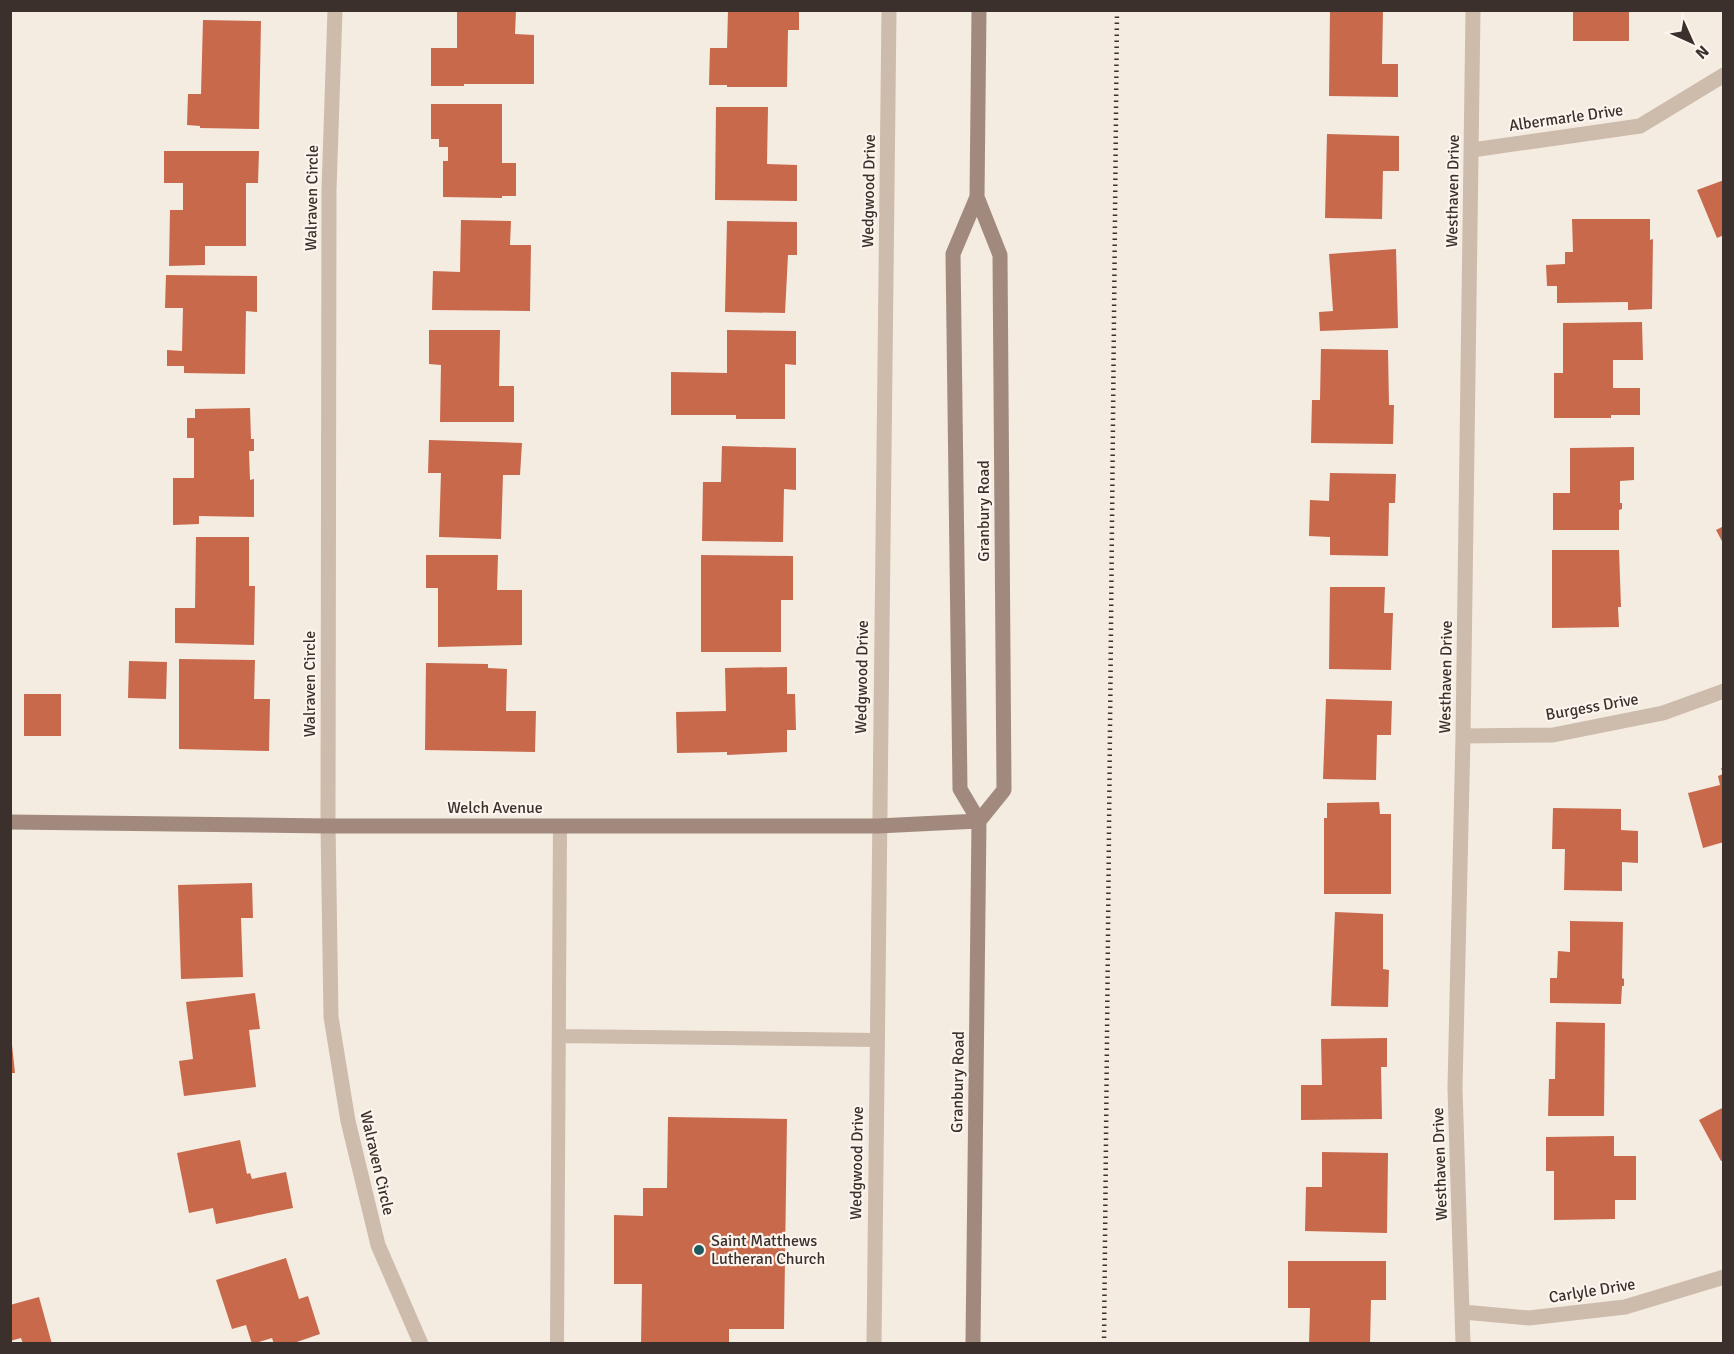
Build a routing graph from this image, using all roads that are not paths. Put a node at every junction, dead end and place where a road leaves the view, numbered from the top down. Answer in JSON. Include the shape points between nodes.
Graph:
{"nodes":[{"id":1,"x":335,"y":10,"type":"edge"},
{"id":2,"x":889,"y":10,"type":"edge"},
{"id":3,"x":979,"y":10,"type":"edge"},
{"id":4,"x":1473,"y":10,"type":"edge"},
{"id":5,"x":1724,"y":75,"type":"edge"},
{"id":6,"x":1472,"y":150,"type":"junction"},
{"id":7,"x":977,"y":197,"type":"junction"},
{"id":8,"x":1724,"y":691,"type":"edge"},
{"id":9,"x":1463,"y":736,"type":"junction"},
{"id":10,"x":979,"y":821,"type":"junction"},
{"id":11,"x":10,"y":822,"type":"edge"},
{"id":12,"x":328,"y":826,"type":"junction"},
{"id":13,"x":560,"y":826,"type":"junction"},
{"id":14,"x":878,"y":826,"type":"junction"},
{"id":15,"x":560,"y":1036,"type":"junction"},
{"id":16,"x":877,"y":1040,"type":"junction"},
{"id":17,"x":1724,"y":1277,"type":"edge"},
{"id":18,"x":1463,"y":1312,"type":"junction"},
{"id":19,"x":421,"y":1344,"type":"edge"},
{"id":20,"x":557,"y":1344,"type":"edge"},
{"id":21,"x":874,"y":1344,"type":"edge"},
{"id":22,"x":973,"y":1344,"type":"edge"},
{"id":23,"x":1463,"y":1344,"type":"edge"}],
"edges":[{"from":1,"to":12,"type":"street","name":"Walraven Circle","via":[[329,190]]},
{"from":2,"to":14,"type":"street","name":"Wedgwood Drive"},
{"from":3,"to":7,"type":"main road","name":"Granbury Road"},
{"from":4,"to":6,"type":"street","name":"Westhaven Drive"},
{"from":5,"to":6,"type":"street","name":"Albermarle Drive","via":[[1640,126]]},
{"from":6,"to":9,"type":"street","name":"Westhaven Drive"},
{"from":7,"to":10,"type":"main road","name":"Granbury Road","via":[[953,254],[960,789]]},
{"from":7,"to":10,"type":"main road","name":"Granbury Road","via":[[1000,255],[1004,778],[1004,790]]},
{"from":8,"to":9,"type":"street","name":"Burgess Drive","via":[[1663,713],[1553,735]]},
{"from":9,"to":18,"type":"street","name":"Westhaven Drive","via":[[1455,1088]]},
{"from":10,"to":14,"type":"main road","name":"Welch Avenue"},
{"from":10,"to":22,"type":"main road","name":"Granbury Road"},
{"from":11,"to":12,"type":"main road","name":"Welch Avenue"},
{"from":12,"to":13,"type":"main road","name":"Welch Avenue"},
{"from":12,"to":19,"type":"street","name":"Walraven Circle","via":[[331,1017],[348,1121],[378,1245]]},
{"from":13,"to":14,"type":"main road","name":"Welch Avenue"},
{"from":13,"to":15,"type":"lane"},
{"from":14,"to":16,"type":"street","name":"Wedgwood Drive"},
{"from":15,"to":16,"type":"lane"},
{"from":15,"to":20,"type":"lane"},
{"from":16,"to":21,"type":"street","name":"Wedgwood Drive"},
{"from":17,"to":18,"type":"street","name":"Carlyle Drive","via":[[1625,1307],[1529,1318]]},
{"from":18,"to":23,"type":"street","name":"Westhaven Drive"}]}
